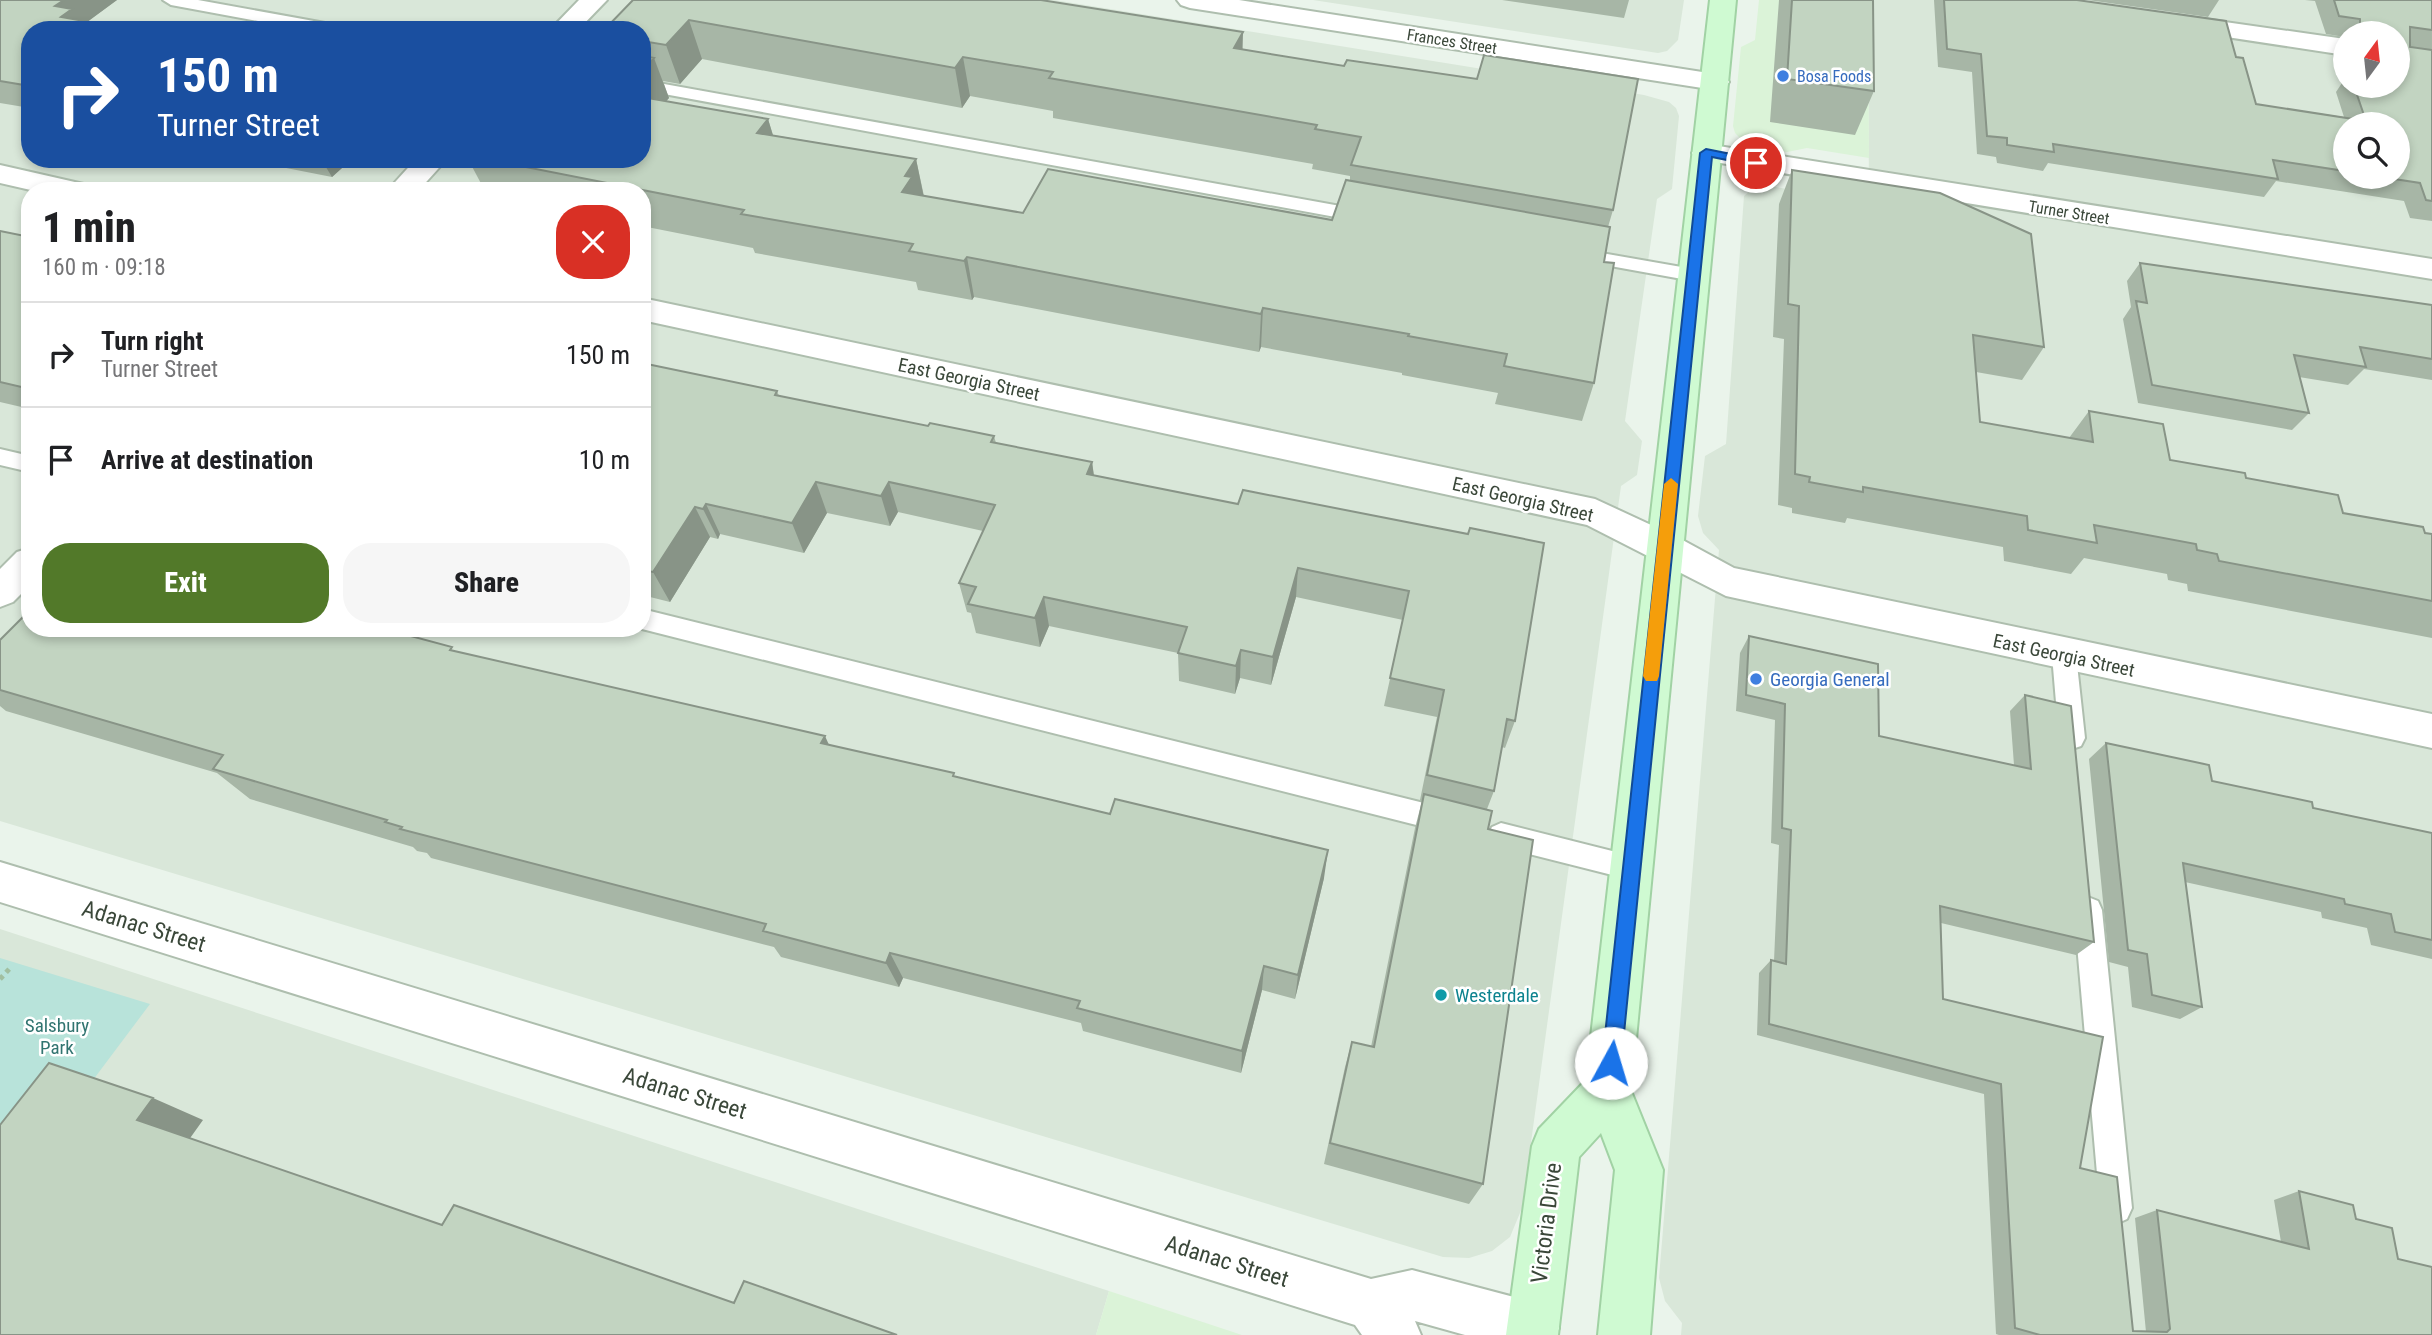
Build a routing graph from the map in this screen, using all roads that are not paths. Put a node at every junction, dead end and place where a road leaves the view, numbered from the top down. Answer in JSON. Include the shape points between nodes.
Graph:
{"nodes":[{"id":1,"x":171,"y":0,"type":"edge"},
{"id":2,"x":594,"y":0,"type":"edge"},
{"id":3,"x":1190,"y":0,"type":"edge"},
{"id":4,"x":1723,"y":0,"type":"edge"},
{"id":5,"x":2152,"y":20,"type":"edge"},
{"id":6,"x":286,"y":21,"type":"edge"},
{"id":7,"x":572,"y":21,"type":"edge"},
{"id":8,"x":2333,"y":45,"type":"edge"},
{"id":9,"x":1715,"y":82,"type":"junction"},
{"id":10,"x":651,"y":87,"type":"edge"},
{"id":11,"x":1706,"y":153,"type":"junction"},
{"id":12,"x":424,"y":168,"type":"edge"},
{"id":13,"x":0,"y":174,"type":"edge"},
{"id":14,"x":37,"y":182,"type":"edge"},
{"id":15,"x":410,"y":182,"type":"edge"},
{"id":16,"x":1382,"y":219,"type":"edge"},
{"id":17,"x":1560,"y":251,"type":"edge"},
{"id":18,"x":2432,"y":270,"type":"edge"},
{"id":19,"x":1693,"y":275,"type":"junction"},
{"id":20,"x":651,"y":311,"type":"edge"},
{"id":21,"x":0,"y":457,"type":"edge"},
{"id":22,"x":21,"y":462,"type":"edge"},
{"id":23,"x":1664,"y":547,"type":"junction"},
{"id":24,"x":21,"y":571,"type":"edge"},
{"id":25,"x":0,"y":592,"type":"edge"},
{"id":26,"x":651,"y":621,"type":"edge"},
{"id":27,"x":2064,"y":655,"type":"junction"},
{"id":28,"x":2432,"y":731,"type":"edge"},
{"id":29,"x":2074,"y":758,"type":"edge"},
{"id":30,"x":1632,"y":868,"type":"junction"},
{"id":31,"x":0,"y":882,"type":"edge"},
{"id":32,"x":2085,"y":882,"type":"edge"},
{"id":33,"x":1608,"y":1091,"type":"junction"},
{"id":34,"x":2119,"y":1239,"type":"edge"},
{"id":35,"x":1383,"y":1320,"type":"edge"},
{"id":36,"x":1532,"y":1332,"type":"edge"},
{"id":37,"x":1624,"y":1335,"type":"edge"}],
"edges":[{"from":1,"to":6,"type":"lane"},
{"from":2,"to":7,"type":"street"},
{"from":3,"to":9,"type":"street","name":"Frances Street"},
{"from":4,"to":9,"type":"street"},
{"from":5,"to":8,"type":"street"},
{"from":9,"to":11,"type":"street"},
{"from":10,"to":16,"type":"lane"},
{"from":11,"to":18,"type":"street","name":"Turner Street"},
{"from":11,"to":19,"type":"street"},
{"from":12,"to":15,"type":"street"},
{"from":13,"to":14,"type":"street"},
{"from":17,"to":19,"type":"lane"},
{"from":19,"to":23,"type":"street"},
{"from":20,"to":23,"type":"street","name":"East Georgia Street","via":[[1595,513]]},
{"from":21,"to":22,"type":"lane"},
{"from":23,"to":27,"type":"street","name":"East Georgia Street","via":[[1726,581]]},
{"from":23,"to":30,"type":"street"},
{"from":24,"to":25,"type":"street"},
{"from":26,"to":30,"type":"lane"},
{"from":27,"to":28,"type":"street","name":"East Georgia Street"},
{"from":27,"to":29,"type":"lane"},
{"from":30,"to":33,"type":"street"},
{"from":31,"to":35,"type":"street","name":"Adanac Street"},
{"from":32,"to":34,"type":"lane"},
{"from":33,"to":36,"type":"street","name":"Victoria Drive","via":[[1556,1146]]},
{"from":33,"to":37,"type":"street","via":[[1639,1170]]},
{"from":35,"to":36,"type":"street","name":"Adanac Street","via":[[1412,1295]]}]}
